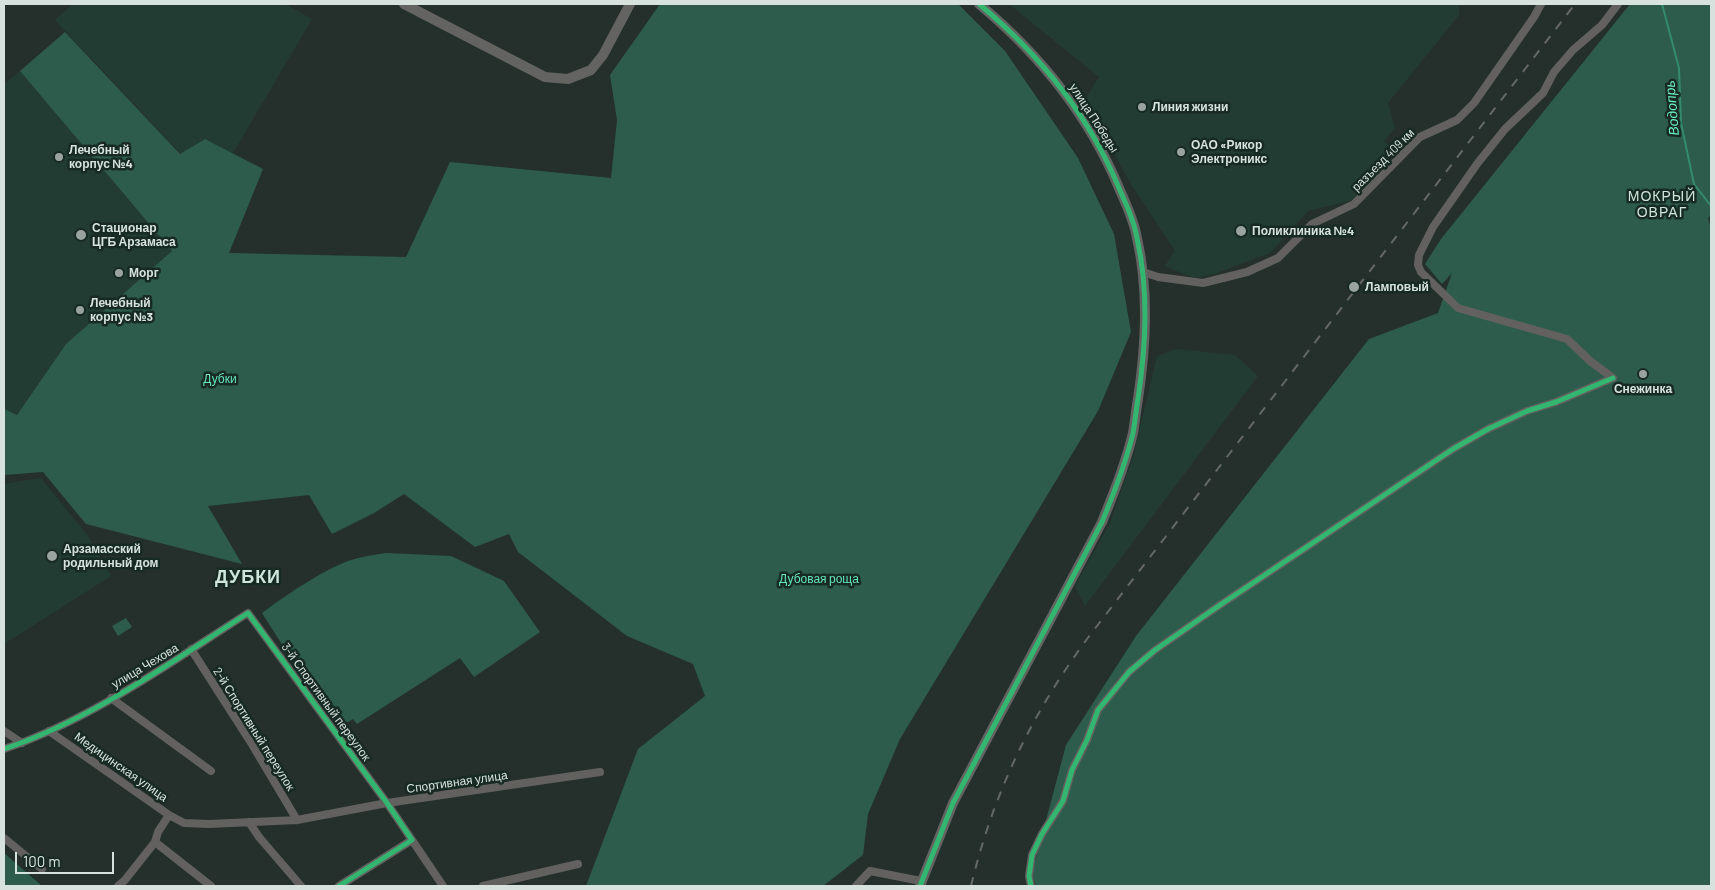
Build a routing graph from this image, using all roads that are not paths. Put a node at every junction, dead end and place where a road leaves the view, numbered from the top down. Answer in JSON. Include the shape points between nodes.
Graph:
{"nodes":[{"id":1,"x":404,"y":4,"type":"edge"},
{"id":2,"x":630,"y":4,"type":"edge"},
{"id":3,"x":979,"y":4,"type":"edge"},
{"id":4,"x":1541,"y":4,"type":"edge"},
{"id":5,"x":1618,"y":4,"type":"edge"},
{"id":6,"x":1143,"y":272,"type":"junction"},
{"id":7,"x":248,"y":613,"type":"joint"},
{"id":8,"x":191,"y":649,"type":"junction"},
{"id":9,"x":111,"y":698,"type":"junction"},
{"id":10,"x":49,"y":730,"type":"junction"},
{"id":11,"x":4,"y":731,"type":"edge"},
{"id":12,"x":22,"y":743,"type":"junction"},
{"id":13,"x":4,"y":749,"type":"edge"},
{"id":14,"x":211,"y":771,"type":"dead end"},
{"id":15,"x":600,"y":772,"type":"dead end"},
{"id":16,"x":387,"y":803,"type":"junction"},
{"id":17,"x":169,"y":815,"type":"junction"},
{"id":18,"x":297,"y":820,"type":"junction"},
{"id":19,"x":249,"y":822,"type":"junction"},
{"id":20,"x":4,"y":838,"type":"edge"},
{"id":21,"x":412,"y":840,"type":"junction"},
{"id":22,"x":155,"y":842,"type":"junction"},
{"id":23,"x":578,"y":864,"type":"dead end"},
{"id":24,"x":42,"y":869,"type":"dead end"},
{"id":25,"x":921,"y":884,"type":"edge"},
{"id":26,"x":118,"y":886,"type":"edge"},
{"id":27,"x":211,"y":886,"type":"edge"},
{"id":28,"x":301,"y":886,"type":"edge"},
{"id":29,"x":339,"y":886,"type":"edge"},
{"id":30,"x":442,"y":886,"type":"edge"},
{"id":31,"x":483,"y":886,"type":"edge"},
{"id":32,"x":856,"y":886,"type":"edge"},
{"id":33,"x":1031,"y":886,"type":"edge"}],
"edges":[{"from":1,"to":2,"type":"street","via":[[545,78],[568,79],[591,70]]},
{"from":3,"to":6,"type":"street","name":"улица Победы","via":[[1032,53],[1080,114],[1107,160],[1130,214]]},
{"from":4,"to":6,"type":"street","name":"разъезд 409 км","via":[[1474,103],[1457,120],[1420,137],[1354,204],[1312,224],[1278,258],[1247,272],[1203,283]]},
{"from":5,"to":33,"type":"street","via":[[1602,26],[1573,50],[1554,72],[1543,92],[1505,128],[1477,164],[1433,227],[1418,265],[1421,272],[1458,308],[1567,339],[1613,378],[1527,411],[1453,448],[1217,607],[1128,672],[1098,710],[1072,770],[1063,801],[1032,855]]},
{"from":6,"to":25,"type":"street","name":"улица Победы","via":[[1146,318],[1143,369],[1133,432],[1118,485],[1102,522],[953,803]]},
{"from":7,"to":8,"type":"street","name":"улица Чехова"},
{"from":7,"to":16,"type":"street","name":"3-й Спортивный переулок"},
{"from":8,"to":9,"type":"street","name":"улица Чехова"},
{"from":8,"to":18,"type":"street","name":"2-й Спортивный переулок"},
{"from":9,"to":10,"type":"street","name":"улица Чехова"},
{"from":9,"to":14,"type":"street"},
{"from":10,"to":12,"type":"street","name":"улица Чехова"},
{"from":10,"to":17,"type":"street","name":"Медицинская улица"},
{"from":11,"to":12,"type":"street"},
{"from":12,"to":13,"type":"street","name":"улица Чехова"},
{"from":15,"to":16,"type":"street","name":"Спортивная улица"},
{"from":16,"to":18,"type":"street","name":"Спортивная улица"},
{"from":16,"to":21,"type":"street","name":"3-й Спортивный переулок"},
{"from":17,"to":19,"type":"street","name":"Спортивная улица","via":[[184,823]]},
{"from":17,"to":22,"type":"street","name":"Медицинская улица"},
{"from":18,"to":19,"type":"street","name":"Спортивная улица"},
{"from":19,"to":28,"type":"street"},
{"from":20,"to":24,"type":"street"},
{"from":21,"to":29,"type":"street"},
{"from":21,"to":30,"type":"street","name":"3-й Спортивный переулок"},
{"from":22,"to":26,"type":"street","name":"Медицинская улица"},
{"from":22,"to":27,"type":"street"},
{"from":23,"to":31,"type":"street"},
{"from":25,"to":32,"type":"street","via":[[870,871]]}]}
